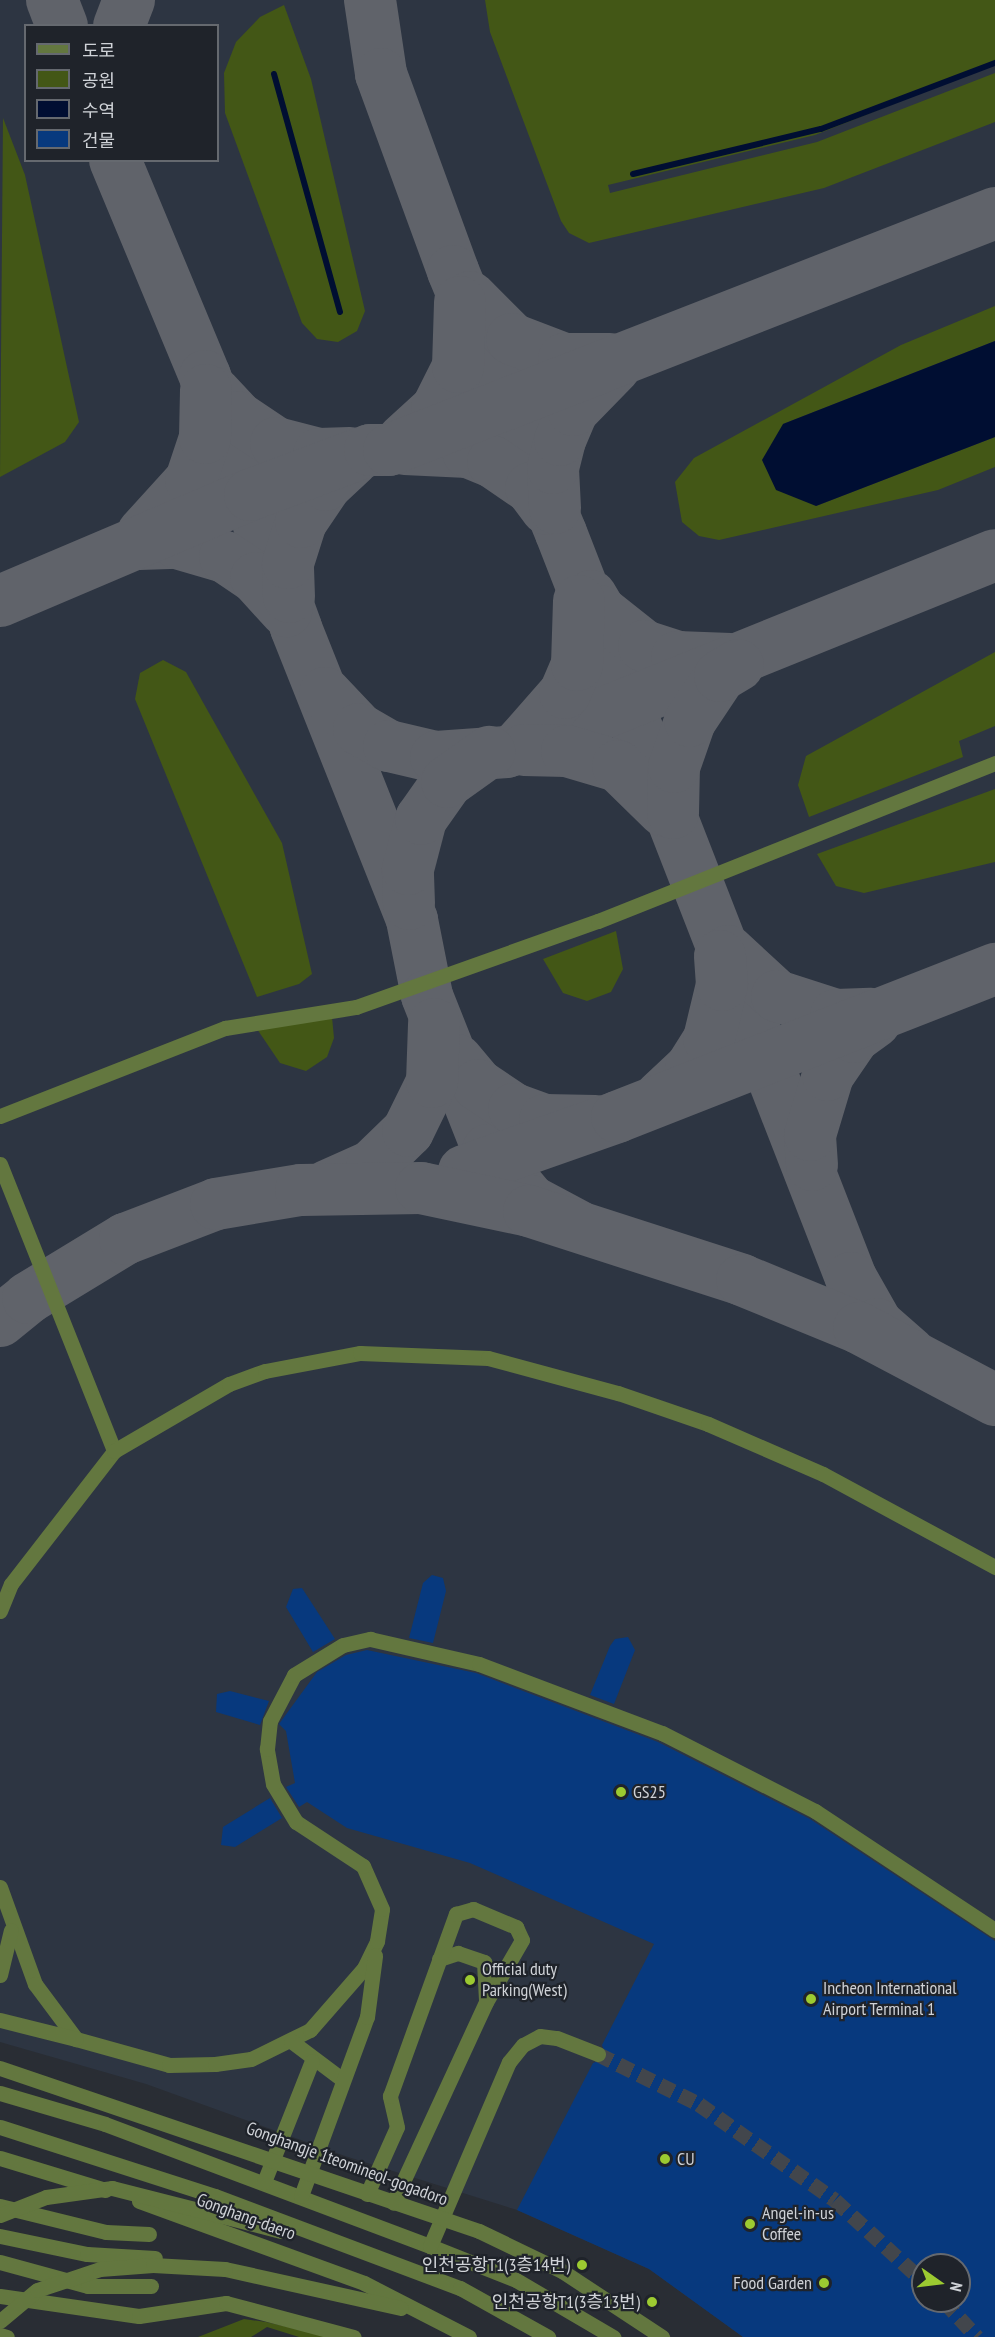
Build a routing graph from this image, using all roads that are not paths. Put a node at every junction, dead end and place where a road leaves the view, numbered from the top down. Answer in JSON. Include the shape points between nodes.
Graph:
{"nodes":[{"id":1,"x":995,"y":763,"type":"edge"},
{"id":2,"x":0,"y":1116,"type":"edge"},
{"id":3,"x":0,"y":1164,"type":"edge"},
{"id":4,"x":114,"y":1451,"type":"junction"},
{"id":5,"x":995,"y":1567,"type":"edge"},
{"id":6,"x":0,"y":1611,"type":"edge"},
{"id":7,"x":0,"y":1887,"type":"edge"},
{"id":8,"x":10,"y":1918,"type":"junction"},
{"id":9,"x":995,"y":1930,"type":"edge"},
{"id":10,"x":377,"y":1941,"type":"junction"},
{"id":11,"x":440,"y":1959,"type":"junction"},
{"id":12,"x":0,"y":1975,"type":"edge"},
{"id":13,"x":486,"y":2002,"type":"junction"},
{"id":14,"x":0,"y":2020,"type":"edge"},
{"id":15,"x":76,"y":2040,"type":"junction"},
{"id":16,"x":291,"y":2042,"type":"junction"},
{"id":17,"x":598,"y":2055,"type":"tunnel mouth"},
{"id":18,"x":312,"y":2061,"type":"junction"},
{"id":19,"x":0,"y":2068,"type":"edge"},
{"id":20,"x":343,"y":2080,"type":"junction"},
{"id":21,"x":0,"y":2093,"type":"edge"},
{"id":22,"x":0,"y":2127,"type":"edge"},
{"id":23,"x":0,"y":2158,"type":"edge"},
{"id":24,"x":264,"y":2182,"type":"junction"},
{"id":25,"x":367,"y":2194,"type":"junction"},
{"id":26,"x":301,"y":2196,"type":"junction"},
{"id":27,"x":393,"y":2203,"type":"junction"},
{"id":28,"x":0,"y":2206,"type":"edge"},
{"id":29,"x":0,"y":2215,"type":"edge"},
{"id":30,"x":150,"y":2234,"type":"dead end"},
{"id":31,"x":0,"y":2236,"type":"edge"},
{"id":32,"x":430,"y":2246,"type":"junction"},
{"id":33,"x":345,"y":2248,"type":"junction"},
{"id":34,"x":155,"y":2258,"type":"dead end"},
{"id":35,"x":0,"y":2262,"type":"edge"},
{"id":36,"x":151,"y":2286,"type":"dead end"},
{"id":37,"x":0,"y":2296,"type":"edge"},
{"id":38,"x":433,"y":2316,"type":"junction"},
{"id":39,"x":0,"y":2321,"type":"edge"},
{"id":40,"x":0,"y":2335,"type":"edge"},
{"id":41,"x":8,"y":2337,"type":"edge"},
{"id":42,"x":354,"y":2337,"type":"edge"},
{"id":43,"x":468,"y":2337,"type":"edge"},
{"id":44,"x":548,"y":2337,"type":"edge"},
{"id":45,"x":613,"y":2337,"type":"edge"},
{"id":46,"x":662,"y":2337,"type":"edge"}],
"edges":[{"from":1,"to":2,"type":"street","via":[[598,921],[356,1007],[225,1028]]},
{"from":3,"to":4,"type":"street"},
{"from":4,"to":5,"type":"street","via":[[199,1398],[265,1371],[360,1353],[488,1358],[562,1374],[708,1424],[823,1474]]},
{"from":4,"to":6,"type":"street","via":[[11,1584]]},
{"from":7,"to":8,"type":"street"},
{"from":8,"to":12,"type":"street","via":[[12,1944]]},
{"from":8,"to":15,"type":"street","via":[[35,1984]]},
{"from":9,"to":10,"type":"street","via":[[815,1811],[662,1733],[479,1664],[370,1640],[343,1645],[294,1675],[270,1721],[267,1749],[273,1784],[296,1822],[344,1850],[375,1884],[382,1909]]},
{"from":10,"to":16,"type":"street","via":[[340,2001]]},
{"from":10,"to":20,"type":"street","via":[[367,2017]]},
{"from":11,"to":13,"type":"street","via":[[458,1953],[488,1966]]},
{"from":11,"to":13,"type":"street","via":[[456,1914],[464,1909],[516,1927],[522,1940]]},
{"from":11,"to":25,"type":"street","via":[[390,2096],[397,2127]]},
{"from":13,"to":27,"type":"street"},
{"from":14,"to":15,"type":"street"},
{"from":15,"to":16,"type":"street","via":[[169,2065],[251,2059]]},
{"from":16,"to":18,"type":"street"},
{"from":17,"to":32,"type":"street","via":[[557,2038],[540,2036],[523,2045],[508,2062]]},
{"from":18,"to":20,"type":"street"},
{"from":18,"to":24,"type":"street"},
{"from":19,"to":25,"type":"street","name":"Gonghangje 1teomineol-gogadoro","bridge":true},
{"from":20,"to":26,"type":"street"},
{"from":21,"to":24,"type":"street"},
{"from":22,"to":33,"type":"street","bridge":true,"via":[[215,2196]]},
{"from":23,"to":38,"type":"street","name":"Gonghang-daero","via":[[206,2223],[364,2283]]},
{"from":24,"to":26,"type":"street"},
{"from":25,"to":27,"type":"street","name":"Gonghangje 1teomineol-gogadoro","bridge":true},
{"from":26,"to":32,"type":"street"},
{"from":27,"to":46,"type":"street","name":"Gonghangje 1teomineol-gogadoro","bridge":true,"via":[[479,2231],[562,2271]]},
{"from":28,"to":30,"type":"street","via":[[106,2232]]},
{"from":29,"to":33,"type":"street","bridge":true,"via":[[46,2197],[112,2188]]},
{"from":31,"to":34,"type":"street","via":[[87,2254]]},
{"from":32,"to":45,"type":"street","via":[[516,2280]]},
{"from":33,"to":44,"type":"street","bridge":true,"via":[[460,2289]]},
{"from":35,"to":36,"type":"street","via":[[88,2286]]},
{"from":37,"to":42,"type":"street","via":[[139,2316],[226,2303]]},
{"from":38,"to":39,"type":"street","bridge":true,"via":[[225,2269],[153,2265],[100,2270],[37,2290]]},
{"from":38,"to":43,"type":"street","name":"Gonghang-daero"},
{"from":40,"to":41,"type":"street"}]}
